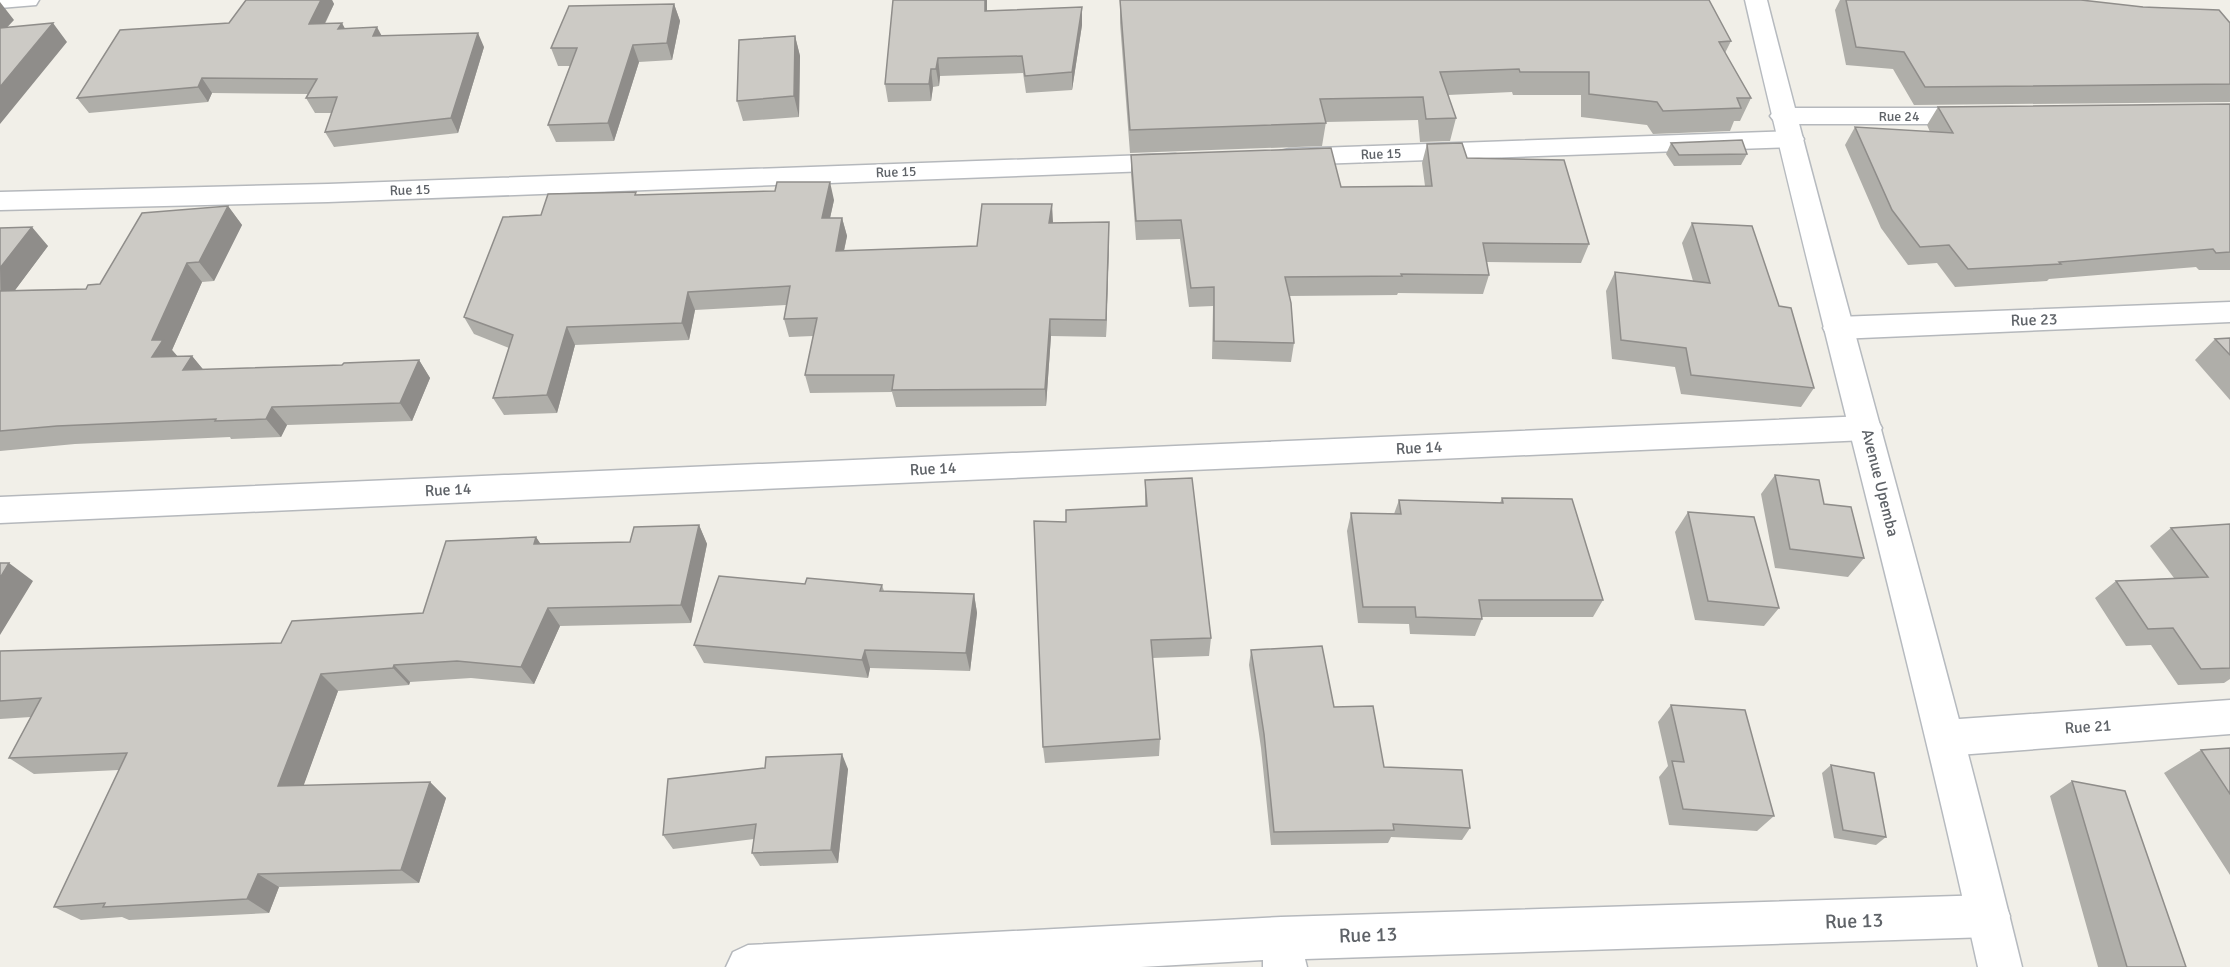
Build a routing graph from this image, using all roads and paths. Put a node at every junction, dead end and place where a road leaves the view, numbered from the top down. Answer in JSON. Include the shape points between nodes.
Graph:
{"nodes":[{"id":1,"x":28,"y":0,"type":"edge"},
{"id":2,"x":1756,"y":0,"type":"edge"},
{"id":3,"x":0,"y":1,"type":"edge"},
{"id":4,"x":1996,"y":116,"type":"edge"},
{"id":5,"x":1787,"y":127,"type":"junction"},
{"id":6,"x":1264,"y":158,"type":"edge"},
{"id":7,"x":1204,"y":160,"type":"edge"},
{"id":8,"x":0,"y":201,"type":"edge"},
{"id":9,"x":2230,"y":312,"type":"edge"},
{"id":10,"x":1838,"y":328,"type":"junction"},
{"id":11,"x":1866,"y":428,"type":"junction"},
{"id":12,"x":0,"y":510,"type":"edge"},
{"id":13,"x":2230,"y":717,"type":"edge"},
{"id":14,"x":1945,"y":738,"type":"junction"},
{"id":15,"x":1989,"y":916,"type":"junction"},
{"id":16,"x":1283,"y":952,"type":"edge"},
{"id":17,"x":748,"y":967,"type":"edge"},
{"id":18,"x":2000,"y":967,"type":"edge"}],
"edges":[{"from":1,"to":3,"type":"street"},
{"from":2,"to":5,"type":"street","name":"Avenue Upemba"},
{"from":4,"to":5,"type":"street","name":"Rue 24"},
{"from":5,"to":6,"type":"street","name":"Rue 15"},
{"from":5,"to":10,"type":"street","name":"Avenue Upemba"},
{"from":7,"to":8,"type":"street","name":"Rue 15","via":[[328,193]]},
{"from":9,"to":10,"type":"street","name":"Rue 23"},
{"from":10,"to":11,"type":"street","name":"Avenue Upemba"},
{"from":11,"to":12,"type":"street","name":"Rue 14"},
{"from":11,"to":14,"type":"street","name":"Avenue Upemba"},
{"from":13,"to":14,"type":"street","name":"Rue 21"},
{"from":14,"to":15,"type":"street","name":"Avenue Upemba"},
{"from":15,"to":16,"type":"street","name":"Rue 13"},
{"from":15,"to":18,"type":"street","name":"Avenue Upemba"},
{"from":16,"to":17,"type":"street","name":"Rue 13"}]}
